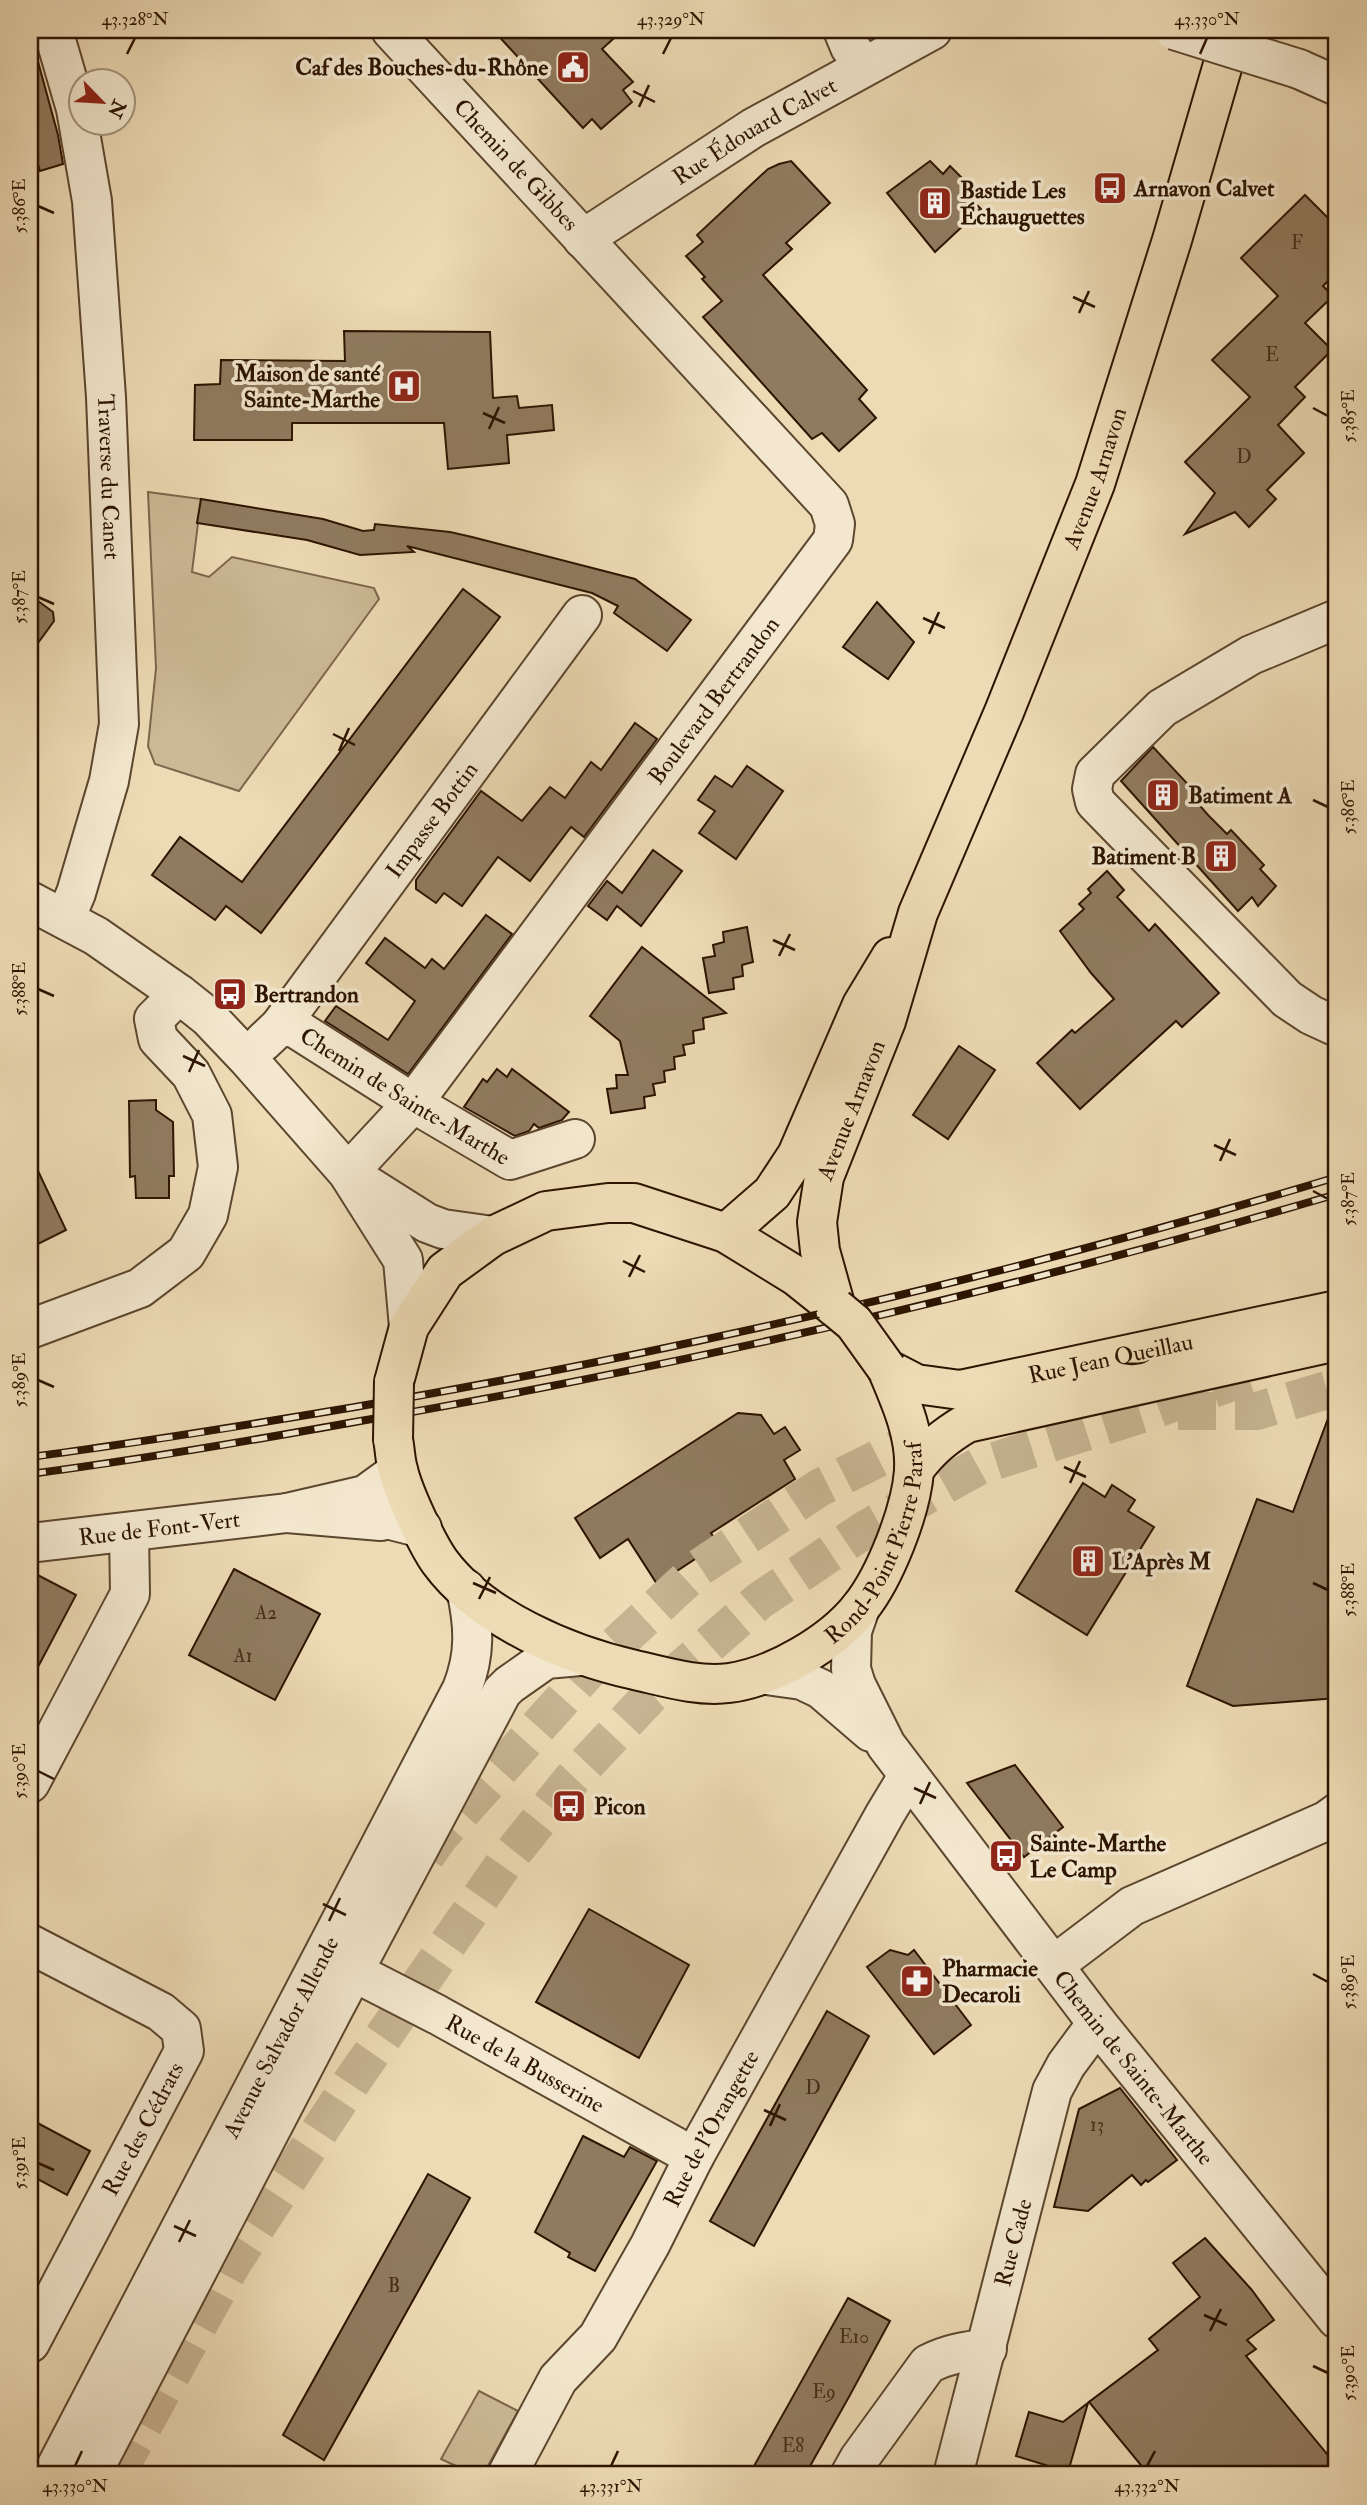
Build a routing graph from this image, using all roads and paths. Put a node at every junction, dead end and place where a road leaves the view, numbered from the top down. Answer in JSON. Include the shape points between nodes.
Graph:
{"nodes":[{"id":1,"x":52,"y":30,"type":"edge"},
{"id":2,"x":391,"y":30,"type":"edge"},
{"id":3,"x":843,"y":30,"type":"edge"},
{"id":4,"x":932,"y":30,"type":"edge"},
{"id":5,"x":1174,"y":30,"type":"edge"},
{"id":6,"x":1233,"y":30,"type":"edge"},
{"id":7,"x":864,"y":66,"type":"junction"},
{"id":8,"x":1337,"y":86,"type":"edge"},
{"id":9,"x":583,"y":239,"type":"junction"},
{"id":10,"x":582,"y":615,"type":"dead end"},
{"id":11,"x":1337,"y":619,"type":"edge"},
{"id":12,"x":30,"y":901,"type":"edge"},
{"id":13,"x":918,"y":913,"type":"junction"},
{"id":14,"x":65,"y":919,"type":"junction"},
{"id":15,"x":179,"y":994,"type":"junction"},
{"id":16,"x":280,"y":1026,"type":"junction"},
{"id":17,"x":1337,"y":1027,"type":"edge"},
{"id":18,"x":247,"y":1058,"type":"junction"},
{"id":19,"x":413,"y":1103,"type":"junction"},
{"id":20,"x":575,"y":1139,"type":"dead end"},
{"id":21,"x":348,"y":1173,"type":"junction"},
{"id":22,"x":726,"y":1233,"type":"junction"},
{"id":23,"x":493,"y":1236,"type":"junction"},
{"id":24,"x":808,"y":1264,"type":"junction"},
{"id":25,"x":30,"y":1298,"type":"edge"},
{"id":26,"x":96,"y":1305,"type":"junction"},
{"id":27,"x":836,"y":1308,"type":"joint"},
{"id":28,"x":1337,"y":1310,"type":"edge"},
{"id":29,"x":409,"y":1327,"type":"junction"},
{"id":30,"x":30,"y":1329,"type":"edge"},
{"id":31,"x":1337,"y":1341,"type":"edge"},
{"id":32,"x":887,"y":1369,"type":"junction"},
{"id":33,"x":395,"y":1455,"type":"junction"},
{"id":34,"x":914,"y":1470,"type":"junction"},
{"id":35,"x":287,"y":1513,"type":"junction"},
{"id":36,"x":422,"y":1528,"type":"junction"},
{"id":37,"x":129,"y":1532,"type":"junction"},
{"id":38,"x":30,"y":1544,"type":"edge"},
{"id":39,"x":466,"y":1589,"type":"junction"},
{"id":40,"x":860,"y":1608,"type":"junction"},
{"id":41,"x":580,"y":1656,"type":"junction"},
{"id":42,"x":766,"y":1675,"type":"junction"},
{"id":43,"x":886,"y":1745,"type":"junction"},
{"id":44,"x":908,"y":1776,"type":"junction"},
{"id":45,"x":30,"y":1783,"type":"edge"},
{"id":46,"x":1337,"y":1813,"type":"edge"},
{"id":47,"x":30,"y":1944,"type":"edge"},
{"id":48,"x":1054,"y":1965,"type":"junction"},
{"id":49,"x":354,"y":1972,"type":"junction"},
{"id":50,"x":1097,"y":2024,"type":"junction"},
{"id":51,"x":694,"y":2157,"type":"junction"},
{"id":52,"x":1337,"y":2319,"type":"edge"},
{"id":53,"x":30,"y":2343,"type":"edge"},
{"id":54,"x":986,"y":2349,"type":"junction"},
{"id":55,"x":52,"y":2475,"type":"edge"},
{"id":56,"x":91,"y":2475,"type":"edge"},
{"id":57,"x":507,"y":2475,"type":"edge"},
{"id":58,"x":850,"y":2475,"type":"edge"},
{"id":59,"x":953,"y":2475,"type":"edge"}],
"edges":[{"from":1,"to":14,"type":"street","name":"Traverse du Canet","via":[[76,108],[92,201],[106,397],[119,723],[109,781]]},
{"from":2,"to":9,"type":"street","name":"Chemin de Gibbes"},
{"from":3,"to":7,"type":"street"},
{"from":4,"to":7,"type":"street","name":"Rue Édouard Calvet"},
{"from":5,"to":8,"type":"street","bridge":true,"via":[[1299,69]]},
{"from":6,"to":13,"type":"main road","name":"Avenue Arnavon","via":[[1095,484]]},
{"from":7,"to":9,"type":"street","name":"Rue Édouard Calvet","via":[[753,128]]},
{"from":9,"to":19,"type":"street","name":"Boulevard Bertrandon","via":[[829,505],[835,524],[833,540]]},
{"from":10,"to":16,"type":"street","name":"Impasse Bottin"},
{"from":11,"to":17,"type":"street","via":[[1251,654],[1162,708],[1095,774],[1091,789],[1095,802],[1287,999]]},
{"from":12,"to":14,"type":"street"},
{"from":13,"to":22,"type":"main road","name":"Avenue Arnavon","via":[[862,1005],[797,1155],[772,1192]]},
{"from":13,"to":24,"type":"main road","name":"Avenue Arnavon","via":[[886,1021],[824,1177]]},
{"from":14,"to":15,"type":"street"},
{"from":15,"to":18,"type":"street"},
{"from":15,"to":26,"type":"street","via":[[154,1019],[158,1039],[191,1074],[212,1115],[218,1167],[208,1215],[186,1253],[139,1288]]},
{"from":16,"to":18,"type":"street","name":"Chemin de Sainte-Marthe"},
{"from":16,"to":19,"type":"street","name":"Chemin de Sainte-Marthe","via":[[295,1028]]},
{"from":18,"to":21,"type":"street"},
{"from":19,"to":20,"type":"street","name":"Chemin de Sainte-Marthe","via":[[510,1160]]},
{"from":19,"to":21,"type":"street","name":"Boulevard Bertrandon"},
{"from":21,"to":23,"type":"street","via":[[427,1223]]},
{"from":21,"to":29,"type":"street","via":[[403,1260]]},
{"from":22,"to":23,"type":"main road","name":"Rond-Point Pierre Paraf","via":[[634,1203],[608,1203],[545,1211]]},
{"from":22,"to":24,"type":"main road","name":"Rond-Point Pierre Paraf"},
{"from":23,"to":29,"type":"main road","name":"Rond-Point Pierre Paraf","via":[[445,1271]]},
{"from":24,"to":27,"type":"main road","name":"Avenue Arnavon"},
{"from":25,"to":26,"type":"street","via":[[38,1303]]},
{"from":26,"to":30,"type":"street"},
{"from":27,"to":32,"type":"main road","name":"Rond-Point Pierre Paraf","bridge":true,"via":[[854,1323]]},
{"from":28,"to":32,"type":"main road","name":"Rue Jean Queillau","via":[[960,1390],[916,1384]]},
{"from":29,"to":33,"type":"main road","name":"Rond-Point Pierre Paraf","bridge":true,"via":[[394,1382]]},
{"from":31,"to":34,"type":"main road","name":"Rue Jean Queillau","via":[[967,1423],[929,1450]]},
{"from":32,"to":34,"type":"main road","name":"Rond-Point Pierre Paraf","via":[[909,1423]]},
{"from":33,"to":35,"type":"street","name":"Rue de Font-Vert","via":[[365,1495]]},
{"from":33,"to":36,"type":"main road","name":"Rond-Point Pierre Paraf"},
{"from":34,"to":40,"type":"main road","name":"Rond-Point Pierre Paraf","via":[[904,1518]]},
{"from":35,"to":36,"type":"street","name":"Rue de Font-Vert","via":[[387,1519]]},
{"from":35,"to":37,"type":"street","name":"Rue de Font-Vert"},
{"from":36,"to":39,"type":"main road","name":"Rond-Point Pierre Paraf","via":[[439,1562]]},
{"from":37,"to":38,"type":"street","name":"Rue de Font-Vert"},
{"from":37,"to":45,"type":"street","via":[[130,1594]]},
{"from":39,"to":41,"type":"main road","name":"Rond-Point Pierre Paraf","via":[[493,1613]]},
{"from":39,"to":55,"type":"street","name":"Avenue Salvador Allende","via":[[473,1620],[471,1667],[462,1689]]},
{"from":40,"to":42,"type":"main road","name":"Rond-Point Pierre Paraf","via":[[820,1645]]},
{"from":40,"to":43,"type":"street","name":"Chemin de Sainte-Marthe","via":[[852,1631],[852,1669]]},
{"from":41,"to":42,"type":"main road","name":"Rond-Point Pierre Paraf","via":[[688,1682],[728,1683]]},
{"from":41,"to":49,"type":"street","name":"Avenue Salvador Allende","via":[[546,1659],[502,1692]]},
{"from":42,"to":43,"type":"street","name":"Chemin de Sainte-Marthe","via":[[821,1689]]},
{"from":43,"to":44,"type":"street","name":"Chemin de Sainte-Marthe"},
{"from":44,"to":48,"type":"street","name":"Chemin de Sainte-Marthe"},
{"from":44,"to":51,"type":"street","name":"Rue de l'Orangette"},
{"from":46,"to":48,"type":"street","via":[[1132,1906]]},
{"from":47,"to":53,"type":"street","name":"Rue des Cédrats","via":[[160,2012],[181,2029],[184,2051]]},
{"from":48,"to":50,"type":"street","name":"Chemin de Sainte-Marthe"},
{"from":49,"to":51,"type":"street","name":"Rue de la Busserine"},
{"from":49,"to":56,"type":"street","name":"Avenue Salvador Allende"},
{"from":50,"to":52,"type":"street","name":"Chemin de Sainte-Marthe"},
{"from":50,"to":54,"type":"street","name":"Rue Cade","via":[[1052,2091]]},
{"from":51,"to":57,"type":"street","name":"Rue de l'Orangette","via":[[598,2337],[558,2379]]},
{"from":54,"to":58,"type":"street","via":[[961,2351],[929,2364]]},
{"from":54,"to":59,"type":"street","name":"Rue Cade"}]}
